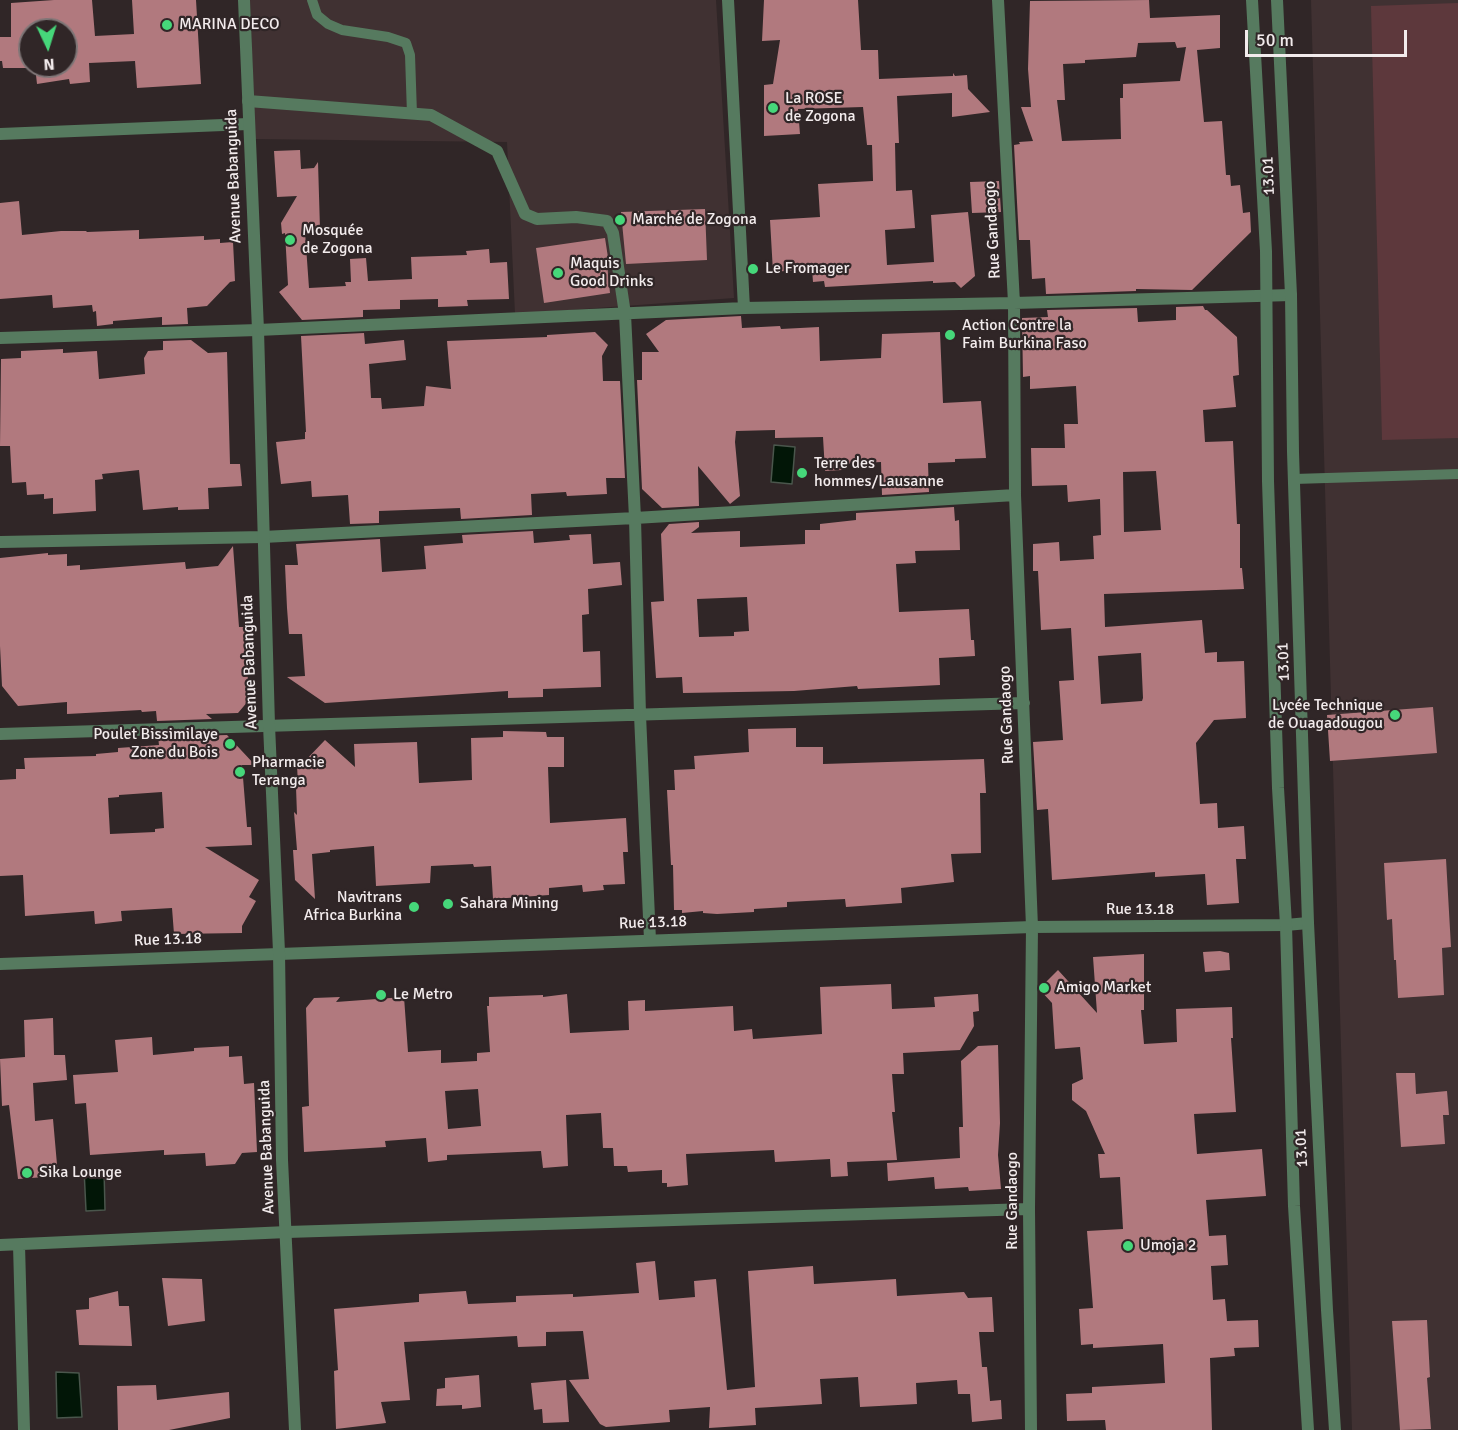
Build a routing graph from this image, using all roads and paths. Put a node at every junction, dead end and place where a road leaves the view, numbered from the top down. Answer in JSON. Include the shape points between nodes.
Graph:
{"nodes":[{"id":1,"x":244,"y":0,"type":"edge"},
{"id":2,"x":312,"y":0,"type":"edge"},
{"id":3,"x":728,"y":0,"type":"edge"},
{"id":4,"x":998,"y":0,"type":"edge"},
{"id":5,"x":1252,"y":0,"type":"edge"},
{"id":6,"x":1277,"y":0,"type":"edge"},
{"id":7,"x":248,"y":101,"type":"junction"},
{"id":8,"x":412,"y":114,"type":"junction"},
{"id":9,"x":248,"y":124,"type":"junction"},
{"id":10,"x":0,"y":134,"type":"edge"},
{"id":11,"x":1266,"y":295,"type":"junction"},
{"id":12,"x":1291,"y":295,"type":"junction"},
{"id":13,"x":1014,"y":303,"type":"junction"},
{"id":14,"x":744,"y":308,"type":"junction"},
{"id":15,"x":624,"y":314,"type":"junction"},
{"id":16,"x":258,"y":330,"type":"junction"},
{"id":17,"x":0,"y":338,"type":"edge"},
{"id":18,"x":1458,"y":474,"type":"edge"},
{"id":19,"x":1294,"y":479,"type":"junction"},
{"id":20,"x":1015,"y":495,"type":"junction"},
{"id":21,"x":634,"y":518,"type":"junction"},
{"id":22,"x":263,"y":537,"type":"junction"},
{"id":23,"x":0,"y":542,"type":"edge"},
{"id":24,"x":1024,"y":703,"type":"junction"},
{"id":25,"x":639,"y":714,"type":"junction"},
{"id":26,"x":269,"y":725,"type":"junction"},
{"id":27,"x":0,"y":734,"type":"edge"},
{"id":28,"x":1308,"y":923,"type":"junction"},
{"id":29,"x":1286,"y":925,"type":"junction"},
{"id":30,"x":1032,"y":927,"type":"junction"},
{"id":31,"x":650,"y":940,"type":"junction"},
{"id":32,"x":279,"y":952,"type":"junction"},
{"id":33,"x":0,"y":964,"type":"edge"},
{"id":34,"x":1029,"y":1209,"type":"junction"},
{"id":35,"x":287,"y":1232,"type":"junction"},
{"id":36,"x":0,"y":1245,"type":"edge"},
{"id":37,"x":19,"y":1245,"type":"junction"},
{"id":38,"x":24,"y":1430,"type":"edge"},
{"id":39,"x":296,"y":1430,"type":"edge"},
{"id":40,"x":1030,"y":1430,"type":"edge"},
{"id":41,"x":1308,"y":1430,"type":"edge"},
{"id":42,"x":1335,"y":1430,"type":"edge"}],
"edges":[{"from":1,"to":7,"type":"street","name":"Avenue Babanguida"},
{"from":2,"to":8,"type":"lane","via":[[317,15],[328,24],[406,43]]},
{"from":3,"to":14,"type":"street"},
{"from":4,"to":13,"type":"street","name":"Rue Gandaogo"},
{"from":5,"to":11,"type":"street","name":"13.01"},
{"from":6,"to":12,"type":"street","name":"13.01"},
{"from":7,"to":8,"type":"street"},
{"from":7,"to":9,"type":"street","name":"Avenue Babanguida"},
{"from":8,"to":15,"type":"street","via":[[430,115],[497,151],[525,214],[537,219],[576,217],[608,221],[613,232]]},
{"from":9,"to":10,"type":"street"},
{"from":9,"to":16,"type":"street","name":"Avenue Babanguida"},
{"from":11,"to":12,"type":"street"},
{"from":11,"to":13,"type":"street"},
{"from":11,"to":29,"type":"street","name":"13.01","via":[[1268,481]]},
{"from":12,"to":19,"type":"street","name":"13.01"},
{"from":13,"to":14,"type":"street"},
{"from":13,"to":20,"type":"street","name":"Rue Gandaogo"},
{"from":14,"to":15,"type":"street"},
{"from":15,"to":16,"type":"street"},
{"from":15,"to":21,"type":"street"},
{"from":16,"to":17,"type":"street"},
{"from":16,"to":22,"type":"street","name":"Avenue Babanguida"},
{"from":18,"to":19,"type":"lane"},
{"from":19,"to":28,"type":"street","name":"13.01"},
{"from":20,"to":21,"type":"street"},
{"from":20,"to":24,"type":"street","name":"Rue Gandaogo"},
{"from":21,"to":22,"type":"street"},
{"from":21,"to":25,"type":"street"},
{"from":22,"to":23,"type":"street"},
{"from":22,"to":26,"type":"street","name":"Avenue Babanguida"},
{"from":24,"to":25,"type":"street"},
{"from":24,"to":30,"type":"street","name":"Rue Gandaogo"},
{"from":25,"to":26,"type":"street"},
{"from":25,"to":31,"type":"street"},
{"from":26,"to":27,"type":"street"},
{"from":26,"to":32,"type":"street","name":"Avenue Babanguida"},
{"from":28,"to":29,"type":"street","name":"Rue 13.18"},
{"from":28,"to":42,"type":"street","name":"13.01"},
{"from":29,"to":30,"type":"street","name":"Rue 13.18"},
{"from":29,"to":41,"type":"street","name":"13.01","via":[[1294,1206]]},
{"from":30,"to":31,"type":"street","name":"Rue 13.18"},
{"from":30,"to":34,"type":"street","name":"Rue Gandaogo"},
{"from":31,"to":32,"type":"street","name":"Rue 13.18"},
{"from":32,"to":33,"type":"street","name":"Rue 13.18"},
{"from":32,"to":35,"type":"street","name":"Avenue Babanguida"},
{"from":34,"to":35,"type":"street"},
{"from":34,"to":40,"type":"street","name":"Rue Gandaogo"},
{"from":35,"to":37,"type":"street"},
{"from":35,"to":39,"type":"street","name":"Avenue Babanguida"},
{"from":36,"to":37,"type":"street"},
{"from":37,"to":38,"type":"street"}]}
